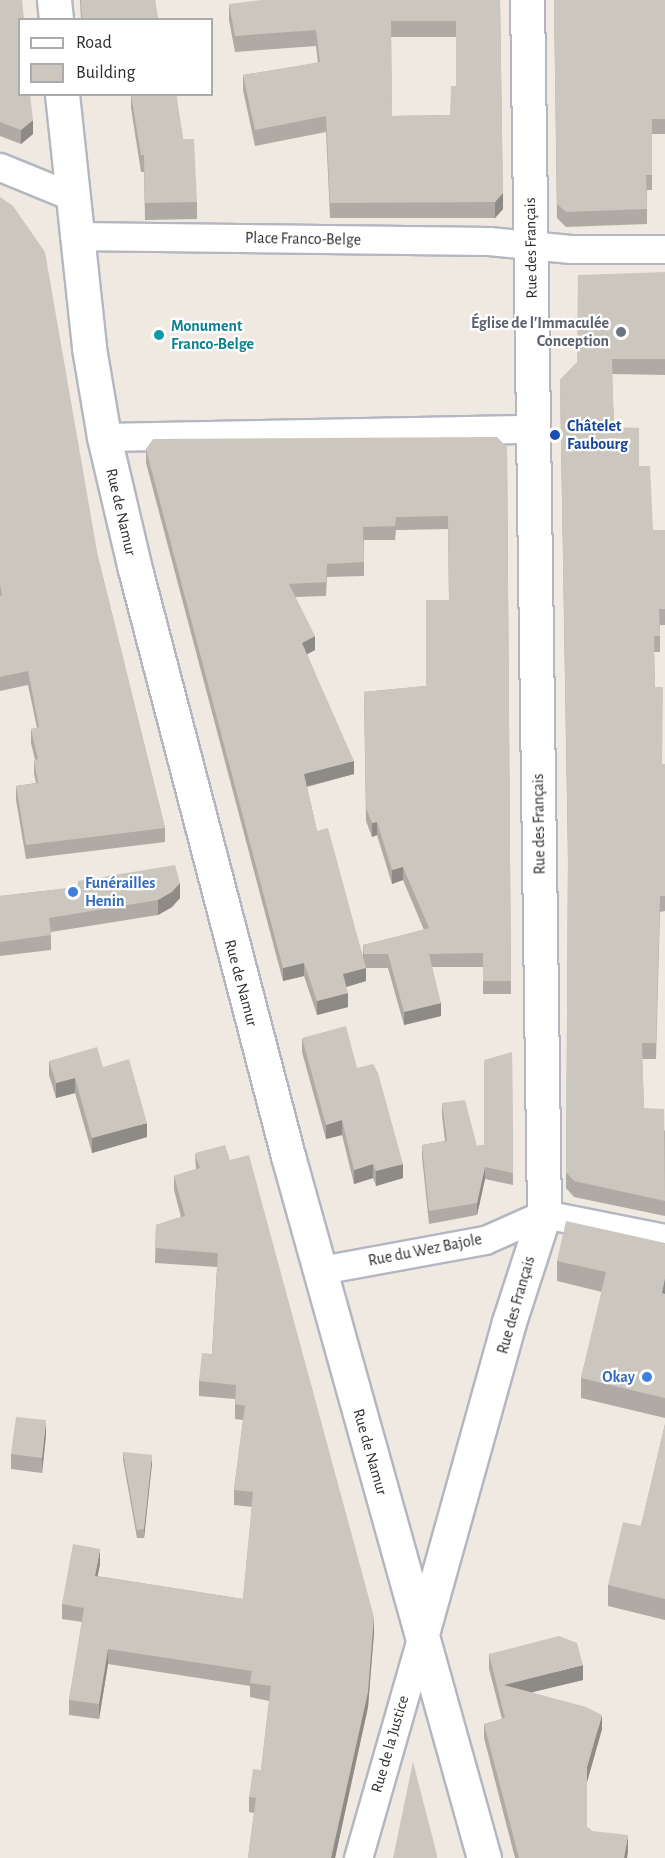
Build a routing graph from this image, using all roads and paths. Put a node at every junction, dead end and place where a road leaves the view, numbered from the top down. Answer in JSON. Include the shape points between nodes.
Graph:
{"nodes":[{"id":1,"x":54,"y":0,"type":"edge"},
{"id":2,"x":527,"y":0,"type":"edge"},
{"id":3,"x":56,"y":18,"type":"edge"},
{"id":4,"x":62,"y":96,"type":"edge"},
{"id":5,"x":0,"y":167,"type":"edge"},
{"id":6,"x":71,"y":196,"type":"junction"},
{"id":7,"x":74,"y":236,"type":"junction"},
{"id":8,"x":532,"y":247,"type":"junction"},
{"id":9,"x":665,"y":249,"type":"edge"},
{"id":10,"x":532,"y":429,"type":"junction"},
{"id":11,"x":104,"y":437,"type":"junction"},
{"id":12,"x":544,"y":1214,"type":"junction"},
{"id":13,"x":665,"y":1238,"type":"edge"},
{"id":14,"x":321,"y":1269,"type":"junction"},
{"id":15,"x":423,"y":1630,"type":"junction"},
{"id":16,"x":358,"y":1858,"type":"edge"},
{"id":17,"x":484,"y":1858,"type":"edge"}],
"edges":[{"from":1,"to":3,"type":"main road"},
{"from":2,"to":8,"type":"main road","name":"Rue des Français"},
{"from":4,"to":6,"type":"main road","name":"Rue de Namur"},
{"from":5,"to":6,"type":"street"},
{"from":6,"to":7,"type":"main road","name":"Rue de Namur"},
{"from":7,"to":8,"type":"street","name":"Place Franco-Belge","via":[[489,241]]},
{"from":7,"to":11,"type":"main road","name":"Rue de Namur"},
{"from":8,"to":9,"type":"street","name":"Place Franco-Belge"},
{"from":8,"to":10,"type":"main road","name":"Rue des Français"},
{"from":10,"to":11,"type":"street"},
{"from":10,"to":12,"type":"main road","name":"Rue des Français"},
{"from":11,"to":14,"type":"main road","name":"Rue de Namur","via":[[204,841]]},
{"from":12,"to":13,"type":"street"},
{"from":12,"to":14,"type":"street","name":"Rue du Wez Bajole","via":[[485,1240]]},
{"from":12,"to":15,"type":"main road","name":"Rue des Français","via":[[509,1322]]},
{"from":14,"to":15,"type":"main road","name":"Rue de Namur","via":[[375,1474]]},
{"from":15,"to":16,"type":"street","name":"Rue de la Justice"},
{"from":15,"to":17,"type":"main road","name":"Rue de Namur"}]}
